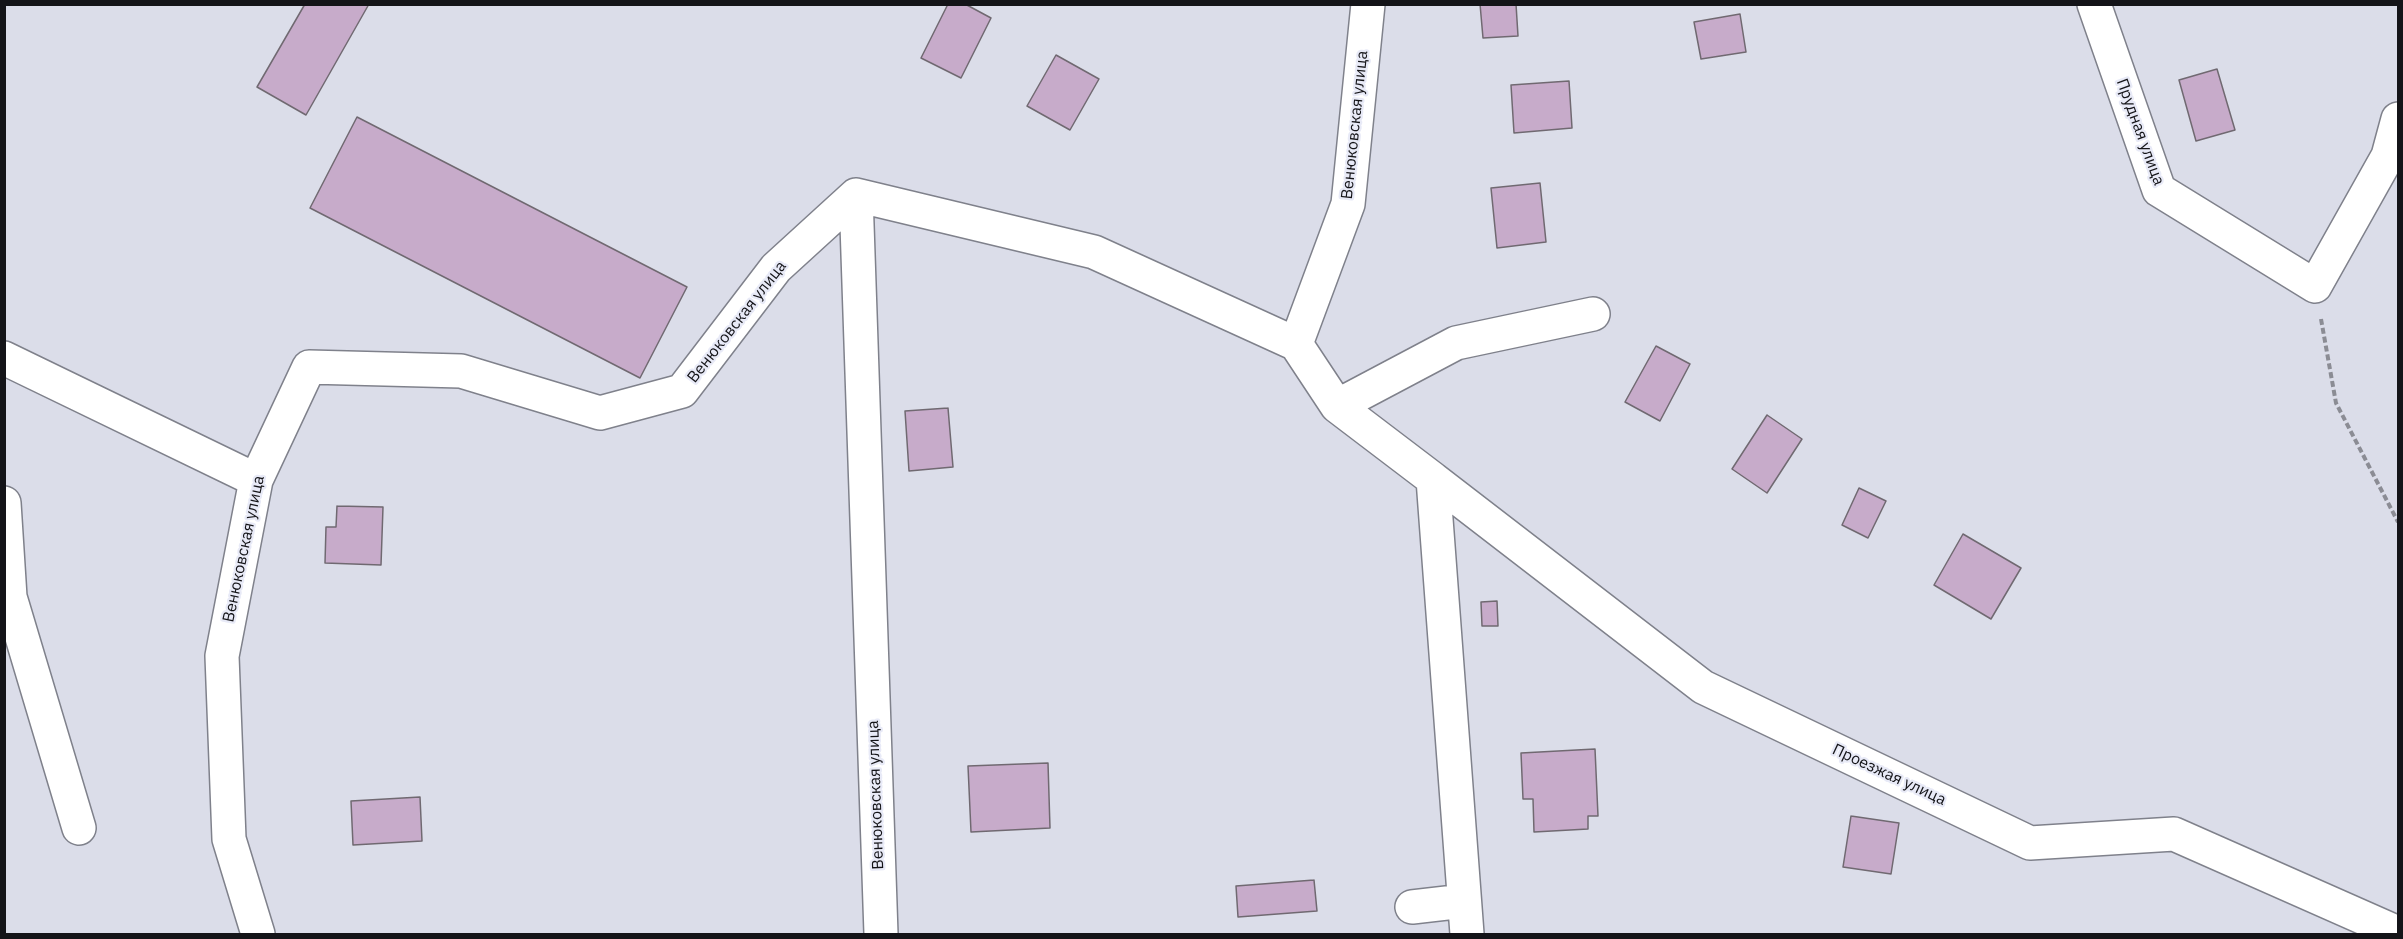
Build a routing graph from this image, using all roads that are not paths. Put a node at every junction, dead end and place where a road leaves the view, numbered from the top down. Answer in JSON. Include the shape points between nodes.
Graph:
{"nodes":[{"id":1,"x":1368,"y":4,"type":"edge"},
{"id":2,"x":2094,"y":4,"type":"edge"},
{"id":3,"x":2398,"y":119,"type":"edge"},
{"id":4,"x":856,"y":195,"type":"junction"},
{"id":5,"x":1593,"y":314,"type":"dead end"},
{"id":6,"x":1296,"y":344,"type":"junction"},
{"id":7,"x":4,"y":358,"type":"edge"},
{"id":8,"x":1337,"y":406,"type":"junction"},
{"id":9,"x":1433,"y":479,"type":"junction"},
{"id":10,"x":256,"y":480,"type":"junction"},
{"id":11,"x":4,"y":503,"type":"edge"},
{"id":12,"x":80,"y":828,"type":"dead end"},
{"id":13,"x":1464,"y":901,"type":"junction"},
{"id":14,"x":1412,"y":907,"type":"dead end"},
{"id":15,"x":2398,"y":933,"type":"edge"},
{"id":16,"x":258,"y":934,"type":"edge"},
{"id":17,"x":881,"y":934,"type":"edge"},
{"id":18,"x":1467,"y":934,"type":"edge"}],
"edges":[{"from":1,"to":6,"type":"street","name":"Венюковская улица","via":[[1348,204]]},
{"from":2,"to":3,"type":"street","name":"Прудная улица","via":[[2159,190],[2315,286],[2388,156]]},
{"from":4,"to":6,"type":"street","via":[[1094,252]]},
{"from":4,"to":10,"type":"street","name":"Венюковская улица","via":[[776,268],[682,391],[600,413],[461,371],[309,367]]},
{"from":4,"to":17,"type":"street","name":"Венюковская улица"},
{"from":5,"to":8,"type":"street","via":[[1456,343]]},
{"from":6,"to":8,"type":"street","name":"Проезжая улица"},
{"from":7,"to":10,"type":"street"},
{"from":8,"to":9,"type":"street","name":"Проезжая улица"},
{"from":9,"to":13,"type":"street"},
{"from":9,"to":15,"type":"street","name":"Проезжая улица","via":[[1703,687],[2030,843],[2174,834]]},
{"from":10,"to":16,"type":"street","name":"Венюковская улица","via":[[222,656],[229,839]]},
{"from":11,"to":12,"type":"street","via":[[10,597]]},
{"from":13,"to":14,"type":"street"},
{"from":13,"to":18,"type":"street"}]}
